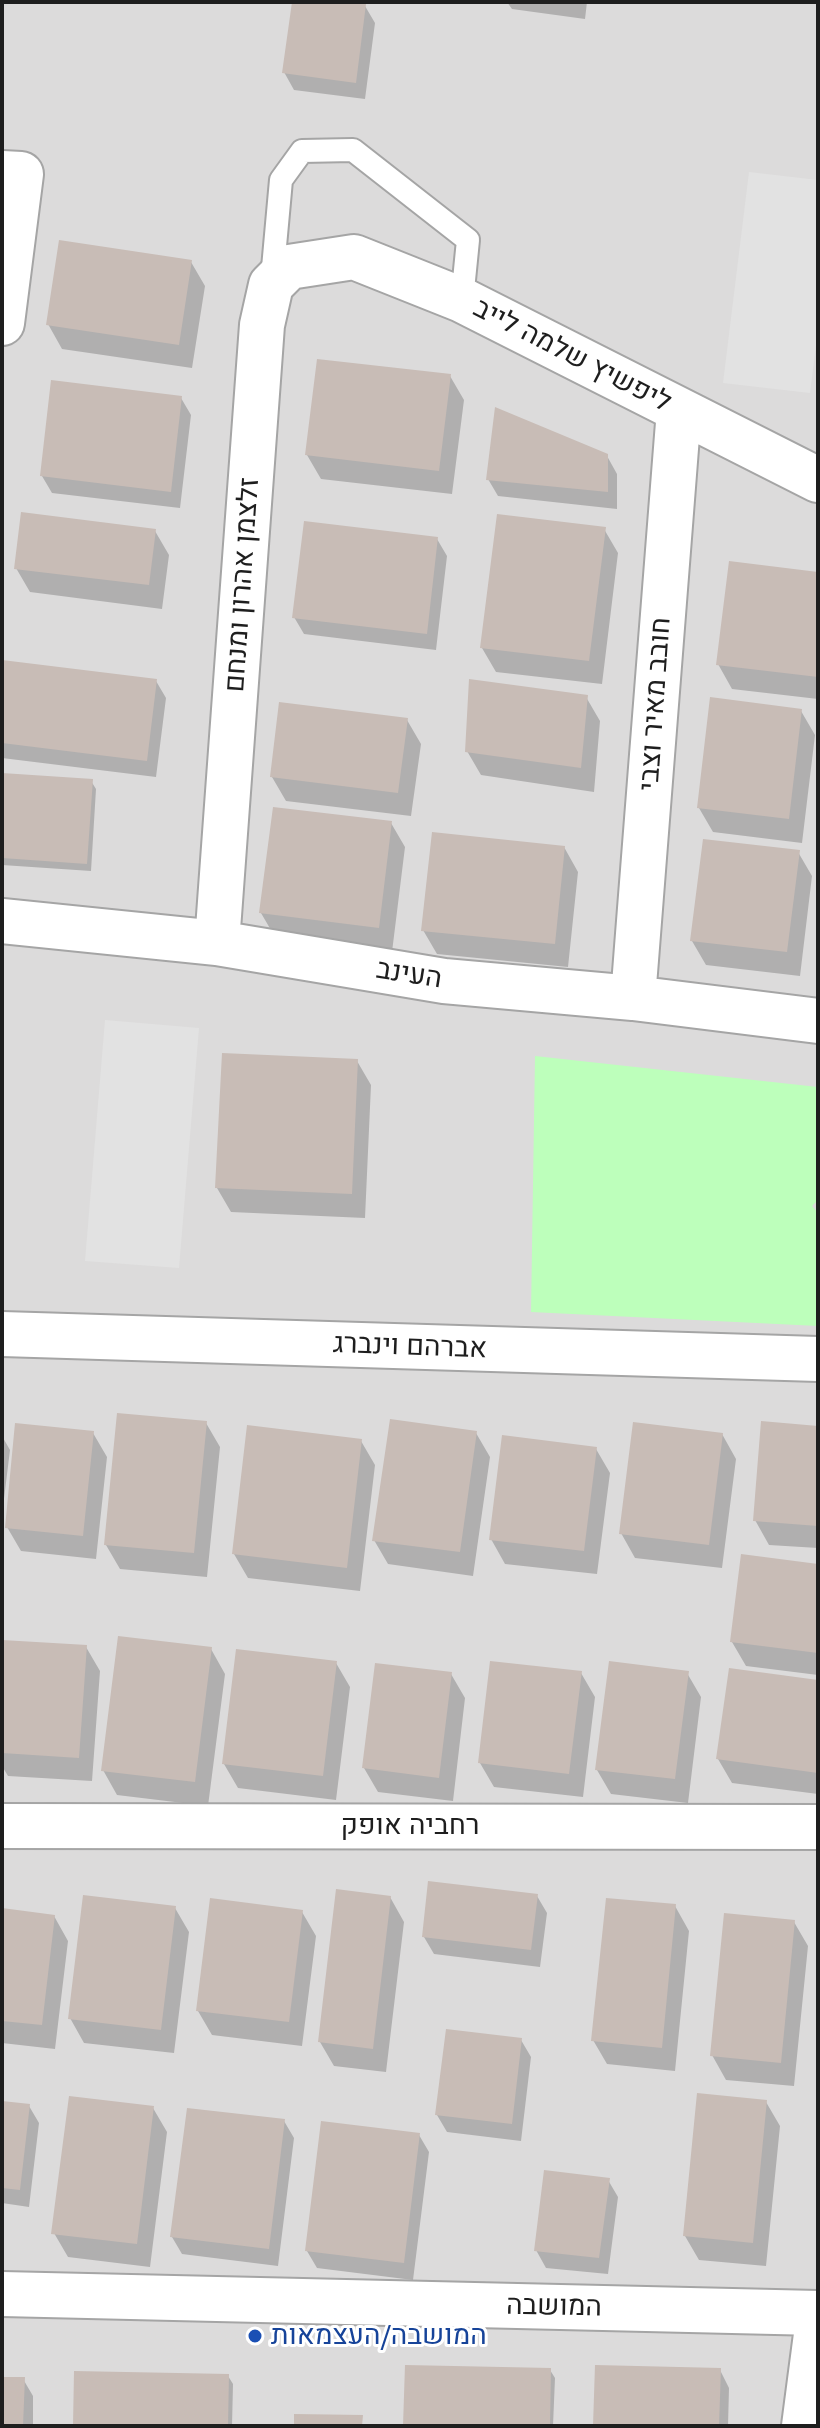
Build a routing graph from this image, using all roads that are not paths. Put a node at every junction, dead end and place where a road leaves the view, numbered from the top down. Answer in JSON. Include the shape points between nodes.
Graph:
{"nodes":[{"id":1,"x":2,"y":173,"type":"edge"},
{"id":2,"x":271,"y":285,"type":"junction"},
{"id":3,"x":462,"y":300,"type":"junction"},
{"id":4,"x":2,"y":323,"type":"edge"},
{"id":5,"x":679,"y":410,"type":"junction"},
{"id":6,"x":818,"y":480,"type":"edge"},
{"id":7,"x":2,"y":921,"type":"edge"},
{"id":8,"x":217,"y":943,"type":"junction"},
{"id":9,"x":633,"y":998,"type":"junction"},
{"id":10,"x":818,"y":1021,"type":"edge"},
{"id":11,"x":2,"y":1334,"type":"edge"},
{"id":12,"x":818,"y":1359,"type":"edge"},
{"id":13,"x":2,"y":1826,"type":"edge"},
{"id":14,"x":818,"y":1827,"type":"edge"},
{"id":15,"x":2,"y":2294,"type":"edge"},
{"id":16,"x":818,"y":2316,"type":"edge"},
{"id":17,"x":804,"y":2426,"type":"edge"}],
"edges":[{"from":1,"to":4,"type":"street","via":[[21,174]]},
{"from":2,"to":3,"type":"street","name":"ליפשיץ שלמה לייב","via":[[289,267],[354,257]]},
{"from":2,"to":3,"type":"lane","via":[[281,180],[302,151],[353,150],[468,240]]},
{"from":2,"to":8,"type":"street","name":"זלצמן אהרון ומנחם","via":[[262,325]]},
{"from":3,"to":5,"type":"street","name":"ליפשיץ שלמה לייב"},
{"from":5,"to":6,"type":"street","name":"ליפשיץ שלמה לייב"},
{"from":5,"to":9,"type":"street","name":"חובב מאיר וצבי"},
{"from":7,"to":8,"type":"street","name":"העינב"},
{"from":8,"to":9,"type":"street","name":"העינב","via":[[444,981]]},
{"from":9,"to":10,"type":"street","name":"העינב"},
{"from":11,"to":12,"type":"street","name":"אברהם וינברג"},
{"from":13,"to":14,"type":"street","name":"רחביה אופק"},
{"from":15,"to":16,"type":"street","name":"המושבה"},
{"from":16,"to":17,"type":"street"}]}
